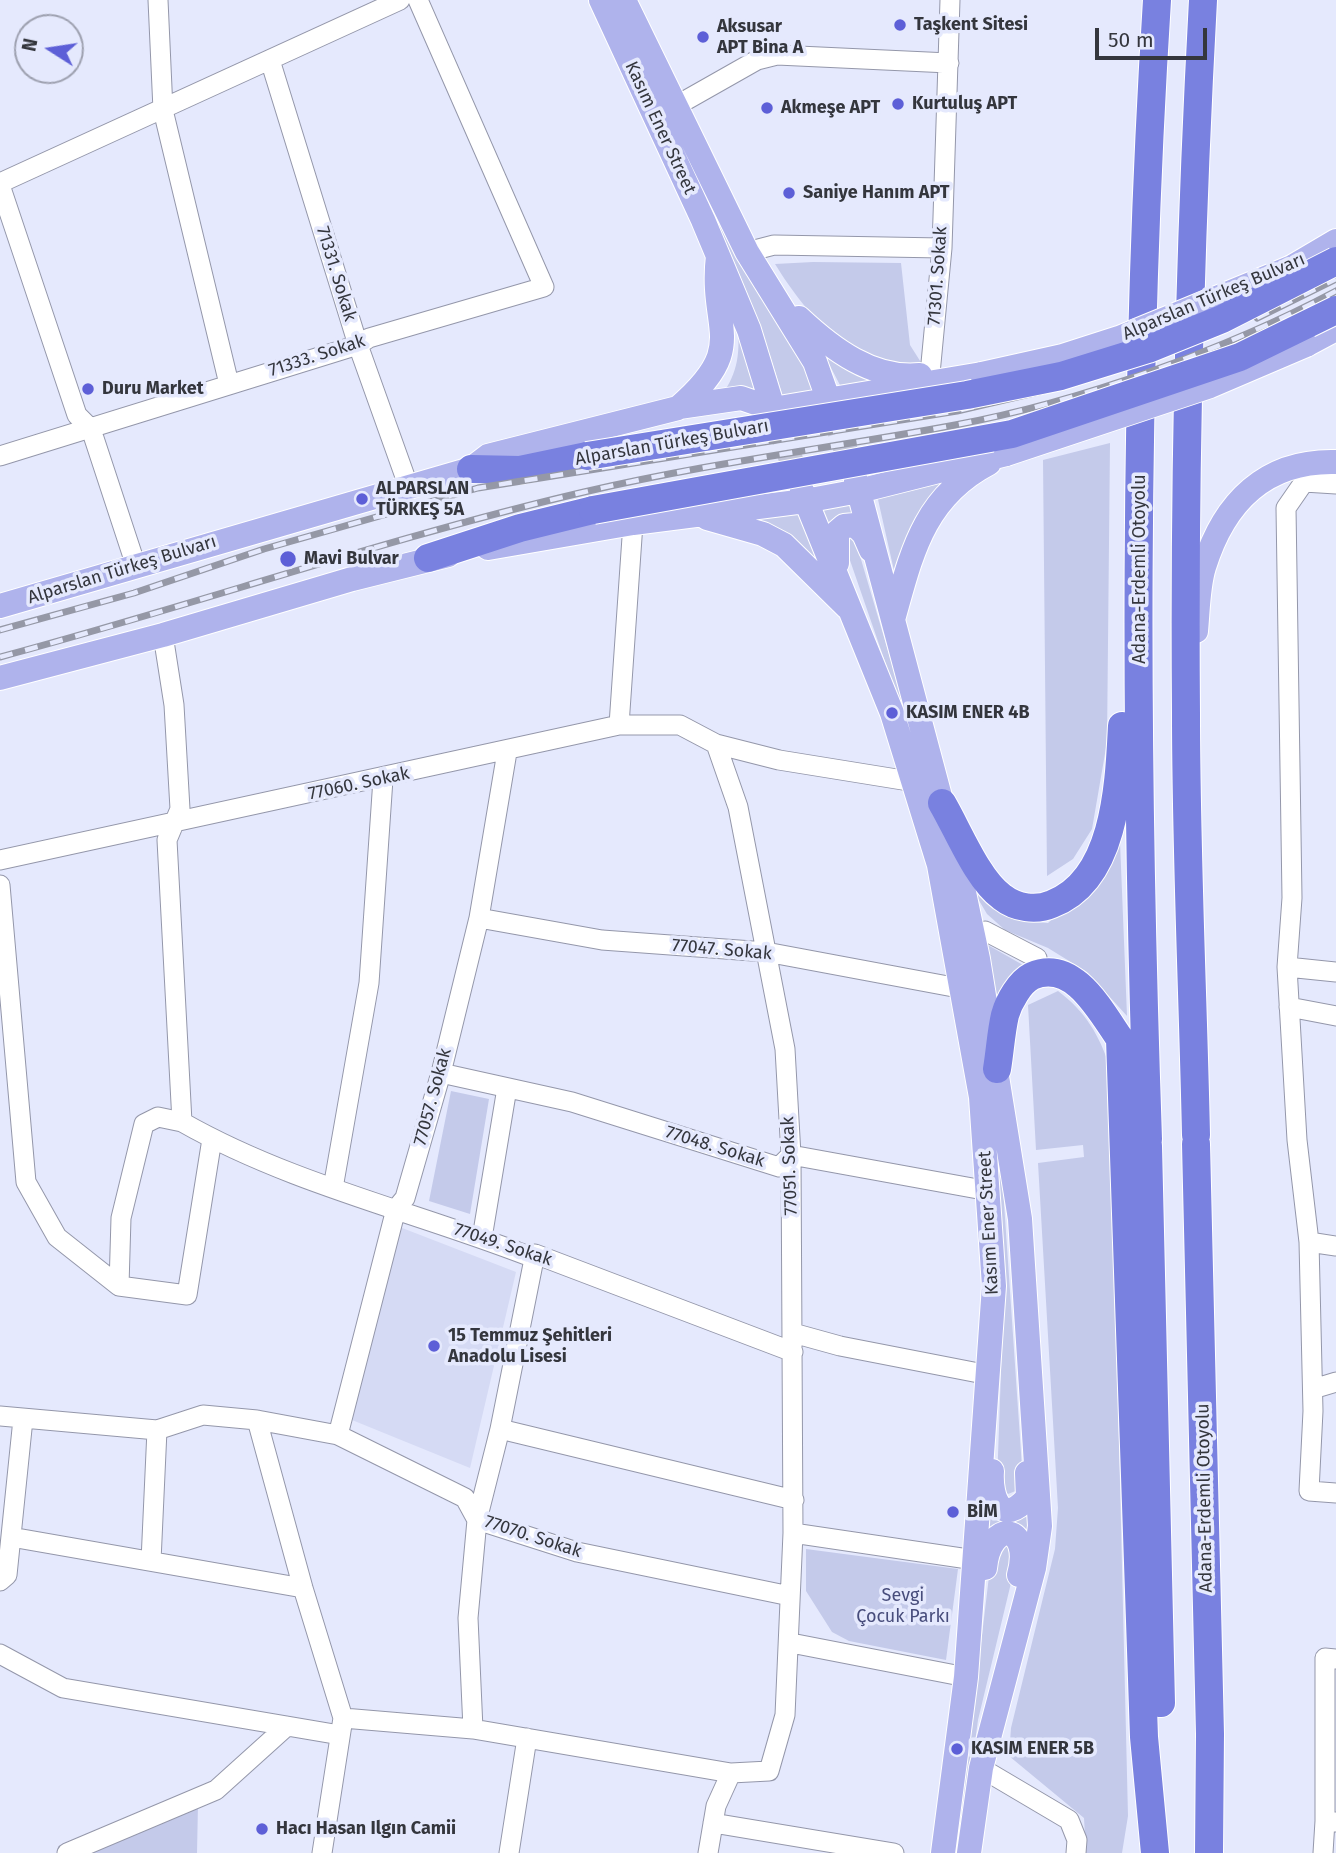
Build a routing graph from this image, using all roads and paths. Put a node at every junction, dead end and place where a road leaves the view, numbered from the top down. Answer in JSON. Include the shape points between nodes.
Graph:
{"nodes":[{"id":1,"x":158,"y":0,"type":"edge"},
{"id":2,"x":400,"y":0,"type":"edge"},
{"id":3,"x":418,"y":0,"type":"edge"},
{"id":4,"x":601,"y":0,"type":"edge"},
{"id":5,"x":624,"y":0,"type":"edge"},
{"id":6,"x":950,"y":0,"type":"edge"},
{"id":7,"x":1157,"y":0,"type":"edge"},
{"id":8,"x":1203,"y":0,"type":"edge"},
{"id":9,"x":270,"y":60,"type":"junction"},
{"id":10,"x":948,"y":63,"type":"junction"},
{"id":11,"x":674,"y":107,"type":"junction"},
{"id":12,"x":163,"y":110,"type":"junction"},
{"id":13,"x":0,"y":184,"type":"edge"},
{"id":14,"x":1336,"y":242,"type":"edge"},
{"id":15,"x":942,"y":248,"type":"junction"},
{"id":16,"x":747,"y":252,"type":"junction"},
{"id":17,"x":718,"y":256,"type":"junction"},
{"id":18,"x":1336,"y":261,"type":"edge"},
{"id":19,"x":1336,"y":310,"type":"edge"},
{"id":20,"x":1336,"y":329,"type":"edge"},
{"id":21,"x":358,"y":345,"type":"junction"},
{"id":22,"x":930,"y":379,"type":"junction"},
{"id":23,"x":229,"y":384,"type":"junction"},
{"id":24,"x":830,"y":406,"type":"junction"},
{"id":25,"x":678,"y":408,"type":"junction"},
{"id":26,"x":774,"y":414,"type":"junction"},
{"id":27,"x":91,"y":429,"type":"junction"},
{"id":28,"x":1140,"y":452,"type":"junction"},
{"id":29,"x":1006,"y":454,"type":"junction"},
{"id":30,"x":0,"y":456,"type":"edge"},
{"id":31,"x":1336,"y":462,"type":"edge"},
{"id":32,"x":471,"y":469,"type":"junction"},
{"id":33,"x":1336,"y":484,"type":"edge"},
{"id":34,"x":408,"y":485,"type":"junction"},
{"id":35,"x":858,"y":486,"type":"junction"},
{"id":36,"x":804,"y":496,"type":"junction"},
{"id":37,"x":698,"y":515,"type":"junction"},
{"id":38,"x":633,"y":523,"type":"junction"},
{"id":39,"x":428,"y":558,"type":"junction"},
{"id":40,"x":136,"y":566,"type":"junction"},
{"id":41,"x":837,"y":575,"type":"junction"},
{"id":42,"x":882,"y":576,"type":"junction"},
{"id":43,"x":0,"y":607,"type":"edge"},
{"id":44,"x":850,"y":610,"type":"junction"},
{"id":45,"x":893,"y":620,"type":"junction"},
{"id":46,"x":163,"y":635,"type":"junction"},
{"id":47,"x":0,"y":678,"type":"edge"},
{"id":48,"x":1186,"y":715,"type":"junction"},
{"id":49,"x":619,"y":725,"type":"junction"},
{"id":50,"x":716,"y":744,"type":"junction"},
{"id":51,"x":507,"y":752,"type":"junction"},
{"id":52,"x":383,"y":779,"type":"junction"},
{"id":53,"x":915,"y":782,"type":"junction"},
{"id":54,"x":942,"y":803,"type":"junction"},
{"id":55,"x":174,"y":824,"type":"junction"},
{"id":56,"x":0,"y":860,"type":"edge"},
{"id":57,"x":0,"y":885,"type":"edge"},
{"id":58,"x":479,"y":918,"type":"junction"},
{"id":59,"x":985,"y":931,"type":"dead end"},
{"id":60,"x":766,"y":952,"type":"junction"},
{"id":61,"x":1037,"y":958,"type":"dead end"},
{"id":62,"x":1287,"y":967,"type":"junction"},
{"id":63,"x":1336,"y":972,"type":"edge"},
{"id":64,"x":964,"y":989,"type":"junction"},
{"id":65,"x":1289,"y":1007,"type":"junction"},
{"id":66,"x":1336,"y":1016,"type":"edge"},
{"id":67,"x":997,"y":1069,"type":"junction"},
{"id":68,"x":441,"y":1073,"type":"junction"},
{"id":69,"x":508,"y":1088,"type":"junction"},
{"id":70,"x":182,"y":1122,"type":"junction"},
{"id":71,"x":212,"y":1139,"type":"junction"},
{"id":72,"x":791,"y":1156,"type":"junction"},
{"id":73,"x":1013,"y":1179,"type":"junction"},
{"id":74,"x":333,"y":1188,"type":"junction"},
{"id":75,"x":989,"y":1191,"type":"junction"},
{"id":76,"x":396,"y":1209,"type":"junction"},
{"id":77,"x":482,"y":1238,"type":"junction"},
{"id":78,"x":1309,"y":1242,"type":"junction"},
{"id":79,"x":1336,"y":1246,"type":"edge"},
{"id":80,"x":534,"y":1254,"type":"junction"},
{"id":81,"x":119,"y":1286,"type":"junction"},
{"id":82,"x":793,"y":1343,"type":"junction"},
{"id":83,"x":989,"y":1375,"type":"junction"},
{"id":84,"x":1336,"y":1382,"type":"edge"},
{"id":85,"x":1312,"y":1389,"type":"junction"},
{"id":86,"x":0,"y":1416,"type":"edge"},
{"id":87,"x":23,"y":1419,"type":"junction"},
{"id":88,"x":257,"y":1420,"type":"junction"},
{"id":89,"x":500,"y":1429,"type":"junction"},
{"id":90,"x":157,"y":1430,"type":"junction"},
{"id":91,"x":338,"y":1435,"type":"junction"},
{"id":92,"x":1336,"y":1493,"type":"edge"},
{"id":93,"x":794,"y":1500,"type":"junction"},
{"id":94,"x":477,"y":1520,"type":"junction"},
{"id":95,"x":793,"y":1533,"type":"junction"},
{"id":96,"x":11,"y":1537,"type":"junction"},
{"id":97,"x":975,"y":1560,"type":"junction"},
{"id":98,"x":151,"y":1561,"type":"junction"},
{"id":99,"x":0,"y":1581,"type":"edge"},
{"id":100,"x":303,"y":1588,"type":"junction"},
{"id":101,"x":790,"y":1596,"type":"junction"},
{"id":102,"x":791,"y":1643,"type":"junction"},
{"id":103,"x":0,"y":1654,"type":"edge"},
{"id":104,"x":1336,"y":1659,"type":"edge"},
{"id":105,"x":966,"y":1677,"type":"junction"},
{"id":106,"x":286,"y":1726,"type":"junction"},
{"id":107,"x":341,"y":1726,"type":"junction"},
{"id":108,"x":473,"y":1730,"type":"junction"},
{"id":109,"x":527,"y":1738,"type":"junction"},
{"id":110,"x":981,"y":1768,"type":"junction"},
{"id":111,"x":731,"y":1773,"type":"junction"},
{"id":112,"x":951,"y":1791,"type":"junction"},
{"id":113,"x":976,"y":1794,"type":"junction"},
{"id":114,"x":1330,"y":1822,"type":"edge"},
{"id":115,"x":713,"y":1823,"type":"junction"},
{"id":116,"x":67,"y":1853,"type":"edge"},
{"id":117,"x":322,"y":1853,"type":"edge"},
{"id":118,"x":509,"y":1853,"type":"edge"},
{"id":119,"x":708,"y":1853,"type":"edge"},
{"id":120,"x":894,"y":1853,"type":"edge"},
{"id":121,"x":943,"y":1853,"type":"edge"},
{"id":122,"x":969,"y":1853,"type":"edge"},
{"id":123,"x":1076,"y":1853,"type":"edge"},
{"id":124,"x":1154,"y":1853,"type":"edge"},
{"id":125,"x":1162,"y":1853,"type":"edge"},
{"id":126,"x":1209,"y":1853,"type":"edge"},
{"id":127,"x":1323,"y":1853,"type":"edge"}],
"edges":[{"from":1,"to":12,"type":"street"},
{"from":2,"to":9,"type":"street"},
{"from":3,"to":21,"type":"street","name":"71333. Sokak","via":[[544,287]]},
{"from":4,"to":17,"type":"main road","name":"Kasım Ener Street"},
{"from":5,"to":11,"type":"main road","name":"Kasım Ener Street"},
{"from":6,"to":10,"type":"street","name":"71301. Sokak"},
{"from":7,"to":28,"type":"highway","name":"Adana-Erdemli Otoyolu","via":[[1147,158]]},
{"from":8,"to":48,"type":"highway","name":"Adana-Erdemli Otoyolu","via":[[1189,289]]},
{"from":9,"to":12,"type":"street"},
{"from":9,"to":21,"type":"street","name":"71331. Sokak"},
{"from":10,"to":11,"type":"street","via":[[777,55],[757,60]]},
{"from":10,"to":15,"type":"street","name":"71301. Sokak"},
{"from":11,"to":16,"type":"main road","name":"Kasım Ener Street"},
{"from":12,"to":13,"type":"street"},
{"from":12,"to":23,"type":"street"},
{"from":13,"to":27,"type":"street","via":[[77,415]]},
{"from":14,"to":22,"type":"main road","name":"Alparslan Türkeş Bulvarı","bridge":true,"via":[[1292,267],[1119,338],[982,374]]},
{"from":15,"to":16,"type":"street","via":[[774,245]]},
{"from":15,"to":22,"type":"street","name":"71301. Sokak"},
{"from":16,"to":22,"type":"main road","via":[[822,341],[879,372]]},
{"from":16,"to":24,"type":"main road","via":[[815,362]]},
{"from":17,"to":25,"type":"main road","via":[[715,277],[725,335],[717,364],[700,389]]},
{"from":17,"to":26,"type":"main road","name":"Kasım Ener Street","via":[[749,330]]},
{"from":18,"to":32,"type":"highway","name":"Alparslan Türkeş Bulvarı","bridge":true,"via":[[1222,319],[1148,349],[1061,376],[520,470]]},
{"from":19,"to":39,"type":"highway","bridge":true,"via":[[1240,357],[1012,434],[593,510]]},
{"from":20,"to":29,"type":"main road","bridge":true,"via":[[1210,386]]},
{"from":21,"to":23,"type":"street","name":"71333. Sokak"},
{"from":21,"to":34,"type":"street","name":"71331. Sokak"},
{"from":22,"to":24,"type":"main road","name":"Alparslan Türkeş Bulvarı"},
{"from":23,"to":27,"type":"street","name":"71333. Sokak"},
{"from":24,"to":26,"type":"main road","name":"Alparslan Türkeş Bulvarı"},
{"from":25,"to":26,"type":"main road","name":"Alparslan Türkeş Bulvarı","via":[[741,398]]},
{"from":25,"to":32,"type":"main road","name":"Alparslan Türkeş Bulvarı","via":[[488,456]]},
{"from":27,"to":30,"type":"street","name":"71333. Sokak"},
{"from":27,"to":40,"type":"street"},
{"from":28,"to":54,"type":"highway","via":[[1121,558],[1120,777],[1103,848],[1087,879],[1065,900],[1044,908],[1023,907],[1002,898],[986,881]]},
{"from":28,"to":125,"type":"highway","name":"Adana-Erdemli Otoyolu","via":[[1139,722],[1159,1518]]},
{"from":29,"to":35,"type":"main road"},
{"from":29,"to":45,"type":"main road","via":[[956,487],[929,516],[914,543]]},
{"from":31,"to":48,"type":"main road","via":[[1313,461],[1271,475],[1247,492],[1221,522],[1203,569]]},
{"from":32,"to":34,"type":"main road","name":"Alparslan Türkeş Bulvarı"},
{"from":33,"to":62,"type":"street","via":[[1304,482],[1286,508],[1292,898]]},
{"from":34,"to":40,"type":"main road","name":"Alparslan Türkeş Bulvarı"},
{"from":35,"to":36,"type":"main road"},
{"from":35,"to":42,"type":"main road"},
{"from":36,"to":37,"type":"main road"},
{"from":36,"to":41,"type":"main road","name":"Kasım Ener Street"},
{"from":37,"to":38,"type":"main road"},
{"from":37,"to":44,"type":"main road","via":[[784,545]]},
{"from":38,"to":39,"type":"main road"},
{"from":38,"to":49,"type":"street"},
{"from":39,"to":46,"type":"main road"},
{"from":40,"to":43,"type":"main road","name":"Alparslan Türkeş Bulvarı"},
{"from":41,"to":42,"type":"main road","via":[[837,531],[855,525],[864,534]]},
{"from":41,"to":44,"type":"main road","name":"Kasım Ener Street"},
{"from":42,"to":45,"type":"main road","name":"Kasım Ener Street"},
{"from":44,"to":53,"type":"main road","name":"Kasım Ener Street"},
{"from":45,"to":54,"type":"main road","name":"Kasım Ener Street"},
{"from":46,"to":47,"type":"main road"},
{"from":46,"to":55,"type":"street","via":[[174,705],[180,809]]},
{"from":48,"to":126,"type":"highway","name":"Adana-Erdemli Otoyolu"},
{"from":49,"to":50,"type":"street","name":"77060. Sokak","via":[[680,725]]},
{"from":49,"to":51,"type":"street","name":"77060. Sokak"},
{"from":50,"to":53,"type":"street","name":"77060. Sokak","via":[[779,760]]},
{"from":50,"to":60,"type":"street","name":"77051. Sokak","via":[[738,807]]},
{"from":51,"to":52,"type":"street","name":"77060. Sokak"},
{"from":51,"to":58,"type":"street","name":"77057. Sokak"},
{"from":52,"to":55,"type":"street","name":"77060. Sokak"},
{"from":52,"to":74,"type":"street","via":[[369,983]]},
{"from":53,"to":64,"type":"main road","name":"Kasım Ener Street","via":[[939,865]]},
{"from":54,"to":67,"type":"main road","name":"Kasım Ener Street"},
{"from":55,"to":56,"type":"street","name":"77060. Sokak"},
{"from":55,"to":70,"type":"street","via":[[167,839]]},
{"from":57,"to":81,"type":"street","via":[[26,1182],[57,1237]]},
{"from":58,"to":60,"type":"street","name":"77047. Sokak","via":[[602,940]]},
{"from":58,"to":68,"type":"street","name":"77057. Sokak"},
{"from":59,"to":61,"type":"street"},
{"from":60,"to":64,"type":"street","name":"77047. Sokak"},
{"from":60,"to":72,"type":"street","name":"77051. Sokak","via":[[785,1049]]},
{"from":62,"to":63,"type":"street"},
{"from":62,"to":65,"type":"street"},
{"from":64,"to":75,"type":"main road","name":"Kasım Ener Street","via":[[981,1097]]},
{"from":65,"to":66,"type":"street"},
{"from":65,"to":78,"type":"street"},
{"from":67,"to":73,"type":"main road","name":"Kasım Ener Street"},
{"from":67,"to":124,"type":"highway","via":[[1006,1012],[1023,981],[1045,971],[1058,971],[1077,984],[1120,1039],[1144,1737]]},
{"from":68,"to":69,"type":"street","name":"77048. Sokak"},
{"from":68,"to":76,"type":"street","name":"77057. Sokak","via":[[405,1198]]},
{"from":69,"to":72,"type":"street","name":"77048. Sokak","via":[[572,1102],[779,1167]]},
{"from":69,"to":77,"type":"street"},
{"from":70,"to":71,"type":"street","name":"77049. Sokak"},
{"from":70,"to":81,"type":"street","via":[[159,1117],[144,1124],[121,1218]]},
{"from":71,"to":74,"type":"street","name":"77049. Sokak"},
{"from":71,"to":81,"type":"street","via":[[187,1295]]},
{"from":72,"to":75,"type":"street","name":"77048. Sokak"},
{"from":72,"to":82,"type":"street","name":"77051. Sokak"},
{"from":73,"to":75,"type":"main road","via":[[1009,1203],[1028,1497],[1010,1510],[993,1499],[991,1481],[1002,1291],[998,1204]]},
{"from":73,"to":110,"type":"main road","name":"Kasım Ener Street","via":[[1020,1219],[1040,1526],[1034,1568]]},
{"from":74,"to":76,"type":"street","name":"77049. Sokak"},
{"from":75,"to":83,"type":"main road","name":"Kasım Ener Street","via":[[994,1286]]},
{"from":76,"to":77,"type":"street","name":"77049. Sokak"},
{"from":76,"to":91,"type":"street","name":"77057. Sokak"},
{"from":77,"to":80,"type":"street","name":"77049. Sokak"},
{"from":78,"to":79,"type":"street"},
{"from":78,"to":85,"type":"street"},
{"from":80,"to":82,"type":"street","name":"77049. Sokak"},
{"from":80,"to":89,"type":"street"},
{"from":82,"to":83,"type":"street","name":"77049. Sokak","via":[[840,1346]]},
{"from":82,"to":93,"type":"street","name":"77051. Sokak"},
{"from":83,"to":97,"type":"main road","name":"Kasım Ener Street"},
{"from":84,"to":85,"type":"street"},
{"from":85,"to":92,"type":"street","via":[[1309,1490]]},
{"from":86,"to":87,"type":"street"},
{"from":87,"to":90,"type":"street"},
{"from":87,"to":96,"type":"street"},
{"from":88,"to":90,"type":"street","name":"77070. Sokak","via":[[203,1415]]},
{"from":88,"to":91,"type":"street","name":"77070. Sokak"},
{"from":88,"to":100,"type":"street"},
{"from":89,"to":93,"type":"street"},
{"from":89,"to":94,"type":"street"},
{"from":90,"to":98,"type":"street"},
{"from":91,"to":94,"type":"street","name":"77070. Sokak","via":[[465,1499]]},
{"from":93,"to":95,"type":"street","name":"77051. Sokak"},
{"from":94,"to":101,"type":"street","name":"77070. Sokak","via":[[578,1552]]},
{"from":94,"to":108,"type":"street","via":[[468,1618]]},
{"from":95,"to":97,"type":"street"},
{"from":95,"to":101,"type":"street","name":"77051. Sokak"},
{"from":96,"to":98,"type":"street"},
{"from":96,"to":99,"type":"street","via":[[7,1575]]},
{"from":97,"to":105,"type":"main road","name":"Kasım Ener Street"},
{"from":98,"to":100,"type":"street"},
{"from":100,"to":107,"type":"street"},
{"from":101,"to":102,"type":"street","name":"77051. Sokak"},
{"from":102,"to":105,"type":"street"},
{"from":102,"to":111,"type":"street","name":"77051. Sokak","via":[[785,1715],[769,1771]]},
{"from":103,"to":106,"type":"street","via":[[63,1688]]},
{"from":104,"to":114,"type":"street","via":[[1325,1658]]},
{"from":105,"to":112,"type":"main road","name":"Kasım Ener Street"},
{"from":106,"to":107,"type":"street"},
{"from":106,"to":116,"type":"street","via":[[216,1790]]},
{"from":107,"to":108,"type":"street"},
{"from":107,"to":117,"type":"street"},
{"from":108,"to":109,"type":"street"},
{"from":109,"to":111,"type":"street"},
{"from":109,"to":118,"type":"street"},
{"from":110,"to":113,"type":"main road","name":"Kasım Ener Street"},
{"from":110,"to":123,"type":"street","via":[[1069,1821],[1077,1840]]},
{"from":111,"to":115,"type":"street"},
{"from":112,"to":113,"type":"main road","via":[[962,1755],[987,1551],[999,1534],[1009,1533],[1019,1539],[1023,1559],[974,1765]]},
{"from":112,"to":121,"type":"main road","name":"Kasım Ener Street"},
{"from":113,"to":122,"type":"main road","name":"Kasım Ener Street"},
{"from":114,"to":127,"type":"street"},
{"from":115,"to":119,"type":"street"},
{"from":115,"to":120,"type":"street"}]}
